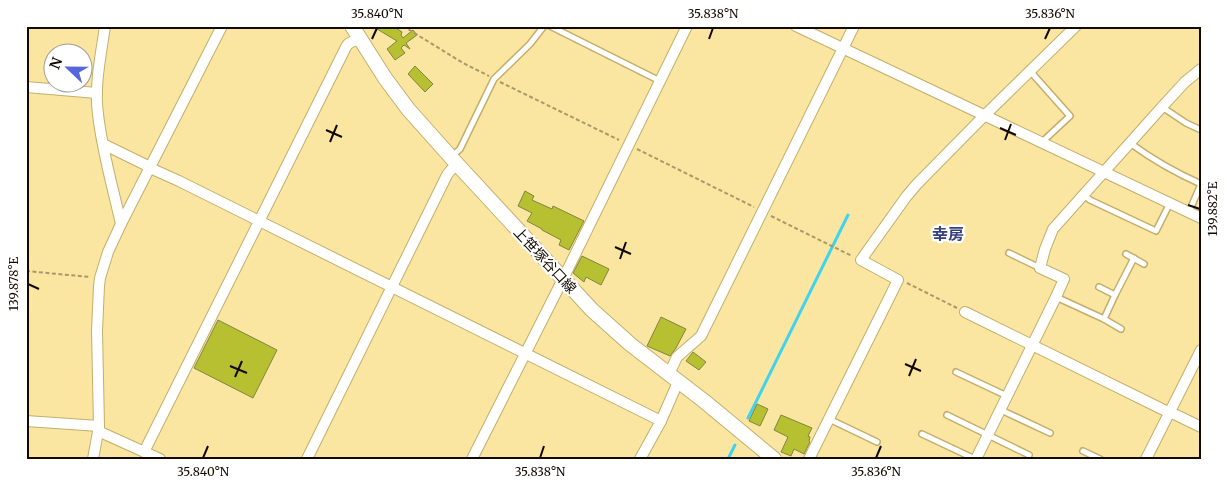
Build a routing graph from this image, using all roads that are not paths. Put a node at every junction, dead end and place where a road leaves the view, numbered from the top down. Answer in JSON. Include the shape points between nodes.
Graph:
{"nodes":[{"id":1,"x":105,"y":26,"type":"edge"},
{"id":2,"x":222,"y":26,"type":"edge"},
{"id":3,"x":544,"y":26,"type":"edge"},
{"id":4,"x":550,"y":26,"type":"edge"},
{"id":5,"x":687,"y":26,"type":"edge"},
{"id":6,"x":796,"y":26,"type":"edge"},
{"id":7,"x":854,"y":26,"type":"edge"},
{"id":8,"x":1074,"y":27,"type":"edge"},
{"id":9,"x":356,"y":32,"type":"edge"},
{"id":10,"x":844,"y":50,"type":"junction"},
{"id":11,"x":1201,"y":69,"type":"edge"},
{"id":12,"x":1030,"y":71,"type":"junction"},
{"id":13,"x":660,"y":81,"type":"junction"},
{"id":14,"x":26,"y":87,"type":"edge"},
{"id":15,"x":98,"y":93,"type":"junction"},
{"id":16,"x":1162,"y":106,"type":"junction"},
{"id":17,"x":984,"y":116,"type":"junction"},
{"id":18,"x":1201,"y":130,"type":"edge"},
{"id":19,"x":1130,"y":142,"type":"junction"},
{"id":20,"x":1040,"y":143,"type":"junction"},
{"id":21,"x":103,"y":144,"type":"junction"},
{"id":22,"x":454,"y":161,"type":"junction"},
{"id":23,"x":150,"y":168,"type":"junction"},
{"id":24,"x":1104,"y":172,"type":"junction"},
{"id":25,"x":1201,"y":184,"type":"edge"},
{"id":26,"x":1084,"y":194,"type":"junction"},
{"id":27,"x":1170,"y":203,"type":"junction"},
{"id":28,"x":1188,"y":212,"type":"junction"},
{"id":29,"x":1201,"y":218,"type":"edge"},
{"id":30,"x":260,"y":221,"type":"junction"},
{"id":31,"x":121,"y":224,"type":"junction"},
{"id":32,"x":1009,"y":253,"type":"dead end"},
{"id":33,"x":1126,"y":254,"type":"dead end"},
{"id":34,"x":1134,"y":258,"type":"junction"},
{"id":35,"x":1144,"y":264,"type":"dead end"},
{"id":36,"x":1040,"y":268,"type":"junction"},
{"id":37,"x":563,"y":279,"type":"junction"},
{"id":38,"x":392,"y":286,"type":"junction"},
{"id":39,"x":1099,"y":287,"type":"dead end"},
{"id":40,"x":1115,"y":295,"type":"junction"},
{"id":41,"x":1056,"y":297,"type":"junction"},
{"id":42,"x":965,"y":312,"type":"road end"},
{"id":43,"x":1104,"y":319,"type":"junction"},
{"id":44,"x":1121,"y":329,"type":"dead end"},
{"id":45,"x":1032,"y":345,"type":"junction"},
{"id":46,"x":1201,"y":350,"type":"edge"},
{"id":47,"x":525,"y":353,"type":"junction"},
{"id":48,"x":956,"y":372,"type":"dead end"},
{"id":49,"x":673,"y":378,"type":"junction"},
{"id":50,"x":1007,"y":396,"type":"junction"},
{"id":51,"x":1000,"y":410,"type":"junction"},
{"id":52,"x":1170,"y":413,"type":"junction"},
{"id":53,"x":947,"y":415,"type":"dead end"},
{"id":54,"x":829,"y":418,"type":"junction"},
{"id":55,"x":661,"y":420,"type":"junction"},
{"id":56,"x":26,"y":421,"type":"edge"},
{"id":57,"x":1201,"y":427,"type":"edge"},
{"id":58,"x":98,"y":428,"type":"junction"},
{"id":59,"x":922,"y":434,"type":"dead end"},
{"id":60,"x":988,"y":434,"type":"junction"},
{"id":61,"x":1050,"y":434,"type":"dead end"},
{"id":62,"x":877,"y":442,"type":"dead end"},
{"id":63,"x":1083,"y":451,"type":"dead end"},
{"id":64,"x":144,"y":452,"type":"junction"},
{"id":65,"x":1029,"y":455,"type":"dead end"},
{"id":66,"x":93,"y":459,"type":"edge"},
{"id":67,"x":160,"y":459,"type":"edge"},
{"id":68,"x":307,"y":459,"type":"edge"},
{"id":69,"x":472,"y":459,"type":"edge"},
{"id":70,"x":640,"y":459,"type":"edge"},
{"id":71,"x":774,"y":459,"type":"edge"},
{"id":72,"x":809,"y":459,"type":"edge"},
{"id":73,"x":976,"y":459,"type":"edge"},
{"id":74,"x":1100,"y":459,"type":"edge"},
{"id":75,"x":1146,"y":459,"type":"edge"}],
"edges":[{"from":1,"to":15,"type":"street"},
{"from":2,"to":23,"type":"street"},
{"from":3,"to":22,"type":"lane","via":[[494,79]]},
{"from":4,"to":13,"type":"lane"},
{"from":5,"to":13,"type":"street"},
{"from":6,"to":10,"type":"street"},
{"from":7,"to":10,"type":"street"},
{"from":8,"to":12,"type":"street"},
{"from":9,"to":22,"type":"main road","name":"上笹塚谷口線","via":[[408,109]]},
{"from":9,"to":30,"type":"street"},
{"from":10,"to":17,"type":"street"},
{"from":10,"to":49,"type":"street","via":[[701,336],[677,357]]},
{"from":11,"to":16,"type":"street"},
{"from":12,"to":17,"type":"street"},
{"from":12,"to":20,"type":"lane","via":[[1070,116]]},
{"from":13,"to":37,"type":"street"},
{"from":14,"to":15,"type":"street"},
{"from":15,"to":21,"type":"street","via":[[97,113]]},
{"from":16,"to":18,"type":"lane"},
{"from":16,"to":19,"type":"street"},
{"from":17,"to":20,"type":"street"},
{"from":17,"to":54,"type":"street","via":[[918,184],[861,260],[898,280]]},
{"from":19,"to":24,"type":"street"},
{"from":19,"to":25,"type":"lane","via":[[1160,164]]},
{"from":20,"to":24,"type":"street"},
{"from":21,"to":23,"type":"street"},
{"from":21,"to":31,"type":"street"},
{"from":22,"to":37,"type":"main road","name":"上笹塚谷口線"},
{"from":22,"to":38,"type":"street"},
{"from":23,"to":30,"type":"street"},
{"from":23,"to":31,"type":"street"},
{"from":24,"to":26,"type":"street"},
{"from":24,"to":27,"type":"street"},
{"from":25,"to":28,"type":"lane"},
{"from":26,"to":27,"type":"lane","via":[[1090,200],[1156,231]]},
{"from":26,"to":36,"type":"street","via":[[1053,229]]},
{"from":27,"to":28,"type":"street"},
{"from":28,"to":29,"type":"street"},
{"from":30,"to":38,"type":"street"},
{"from":30,"to":64,"type":"street"},
{"from":31,"to":58,"type":"street","via":[[100,278]]},
{"from":32,"to":36,"type":"lane"},
{"from":33,"to":34,"type":"lane"},
{"from":34,"to":35,"type":"lane"},
{"from":34,"to":40,"type":"lane"},
{"from":36,"to":41,"type":"street","via":[[1064,279]]},
{"from":37,"to":47,"type":"street"},
{"from":37,"to":49,"type":"main road","name":"上笹塚谷口線","via":[[592,310]]},
{"from":38,"to":47,"type":"street"},
{"from":38,"to":68,"type":"street"},
{"from":39,"to":40,"type":"lane"},
{"from":40,"to":43,"type":"lane"},
{"from":41,"to":43,"type":"lane"},
{"from":41,"to":45,"type":"street"},
{"from":42,"to":45,"type":"street"},
{"from":43,"to":44,"type":"lane"},
{"from":45,"to":50,"type":"street"},
{"from":45,"to":52,"type":"street"},
{"from":46,"to":52,"type":"street"},
{"from":47,"to":55,"type":"street"},
{"from":47,"to":69,"type":"street"},
{"from":48,"to":50,"type":"lane"},
{"from":49,"to":55,"type":"street"},
{"from":49,"to":71,"type":"main road","name":"上笹塚谷口線"},
{"from":50,"to":51,"type":"street"},
{"from":51,"to":60,"type":"street"},
{"from":51,"to":61,"type":"lane"},
{"from":52,"to":57,"type":"street"},
{"from":52,"to":75,"type":"street"},
{"from":53,"to":60,"type":"lane"},
{"from":54,"to":62,"type":"lane"},
{"from":54,"to":72,"type":"street"},
{"from":55,"to":70,"type":"street"},
{"from":56,"to":58,"type":"street"},
{"from":58,"to":64,"type":"street"},
{"from":58,"to":66,"type":"street"},
{"from":59,"to":73,"type":"lane"},
{"from":60,"to":65,"type":"lane"},
{"from":60,"to":73,"type":"street"},
{"from":63,"to":74,"type":"lane"},
{"from":64,"to":67,"type":"street"}]}
